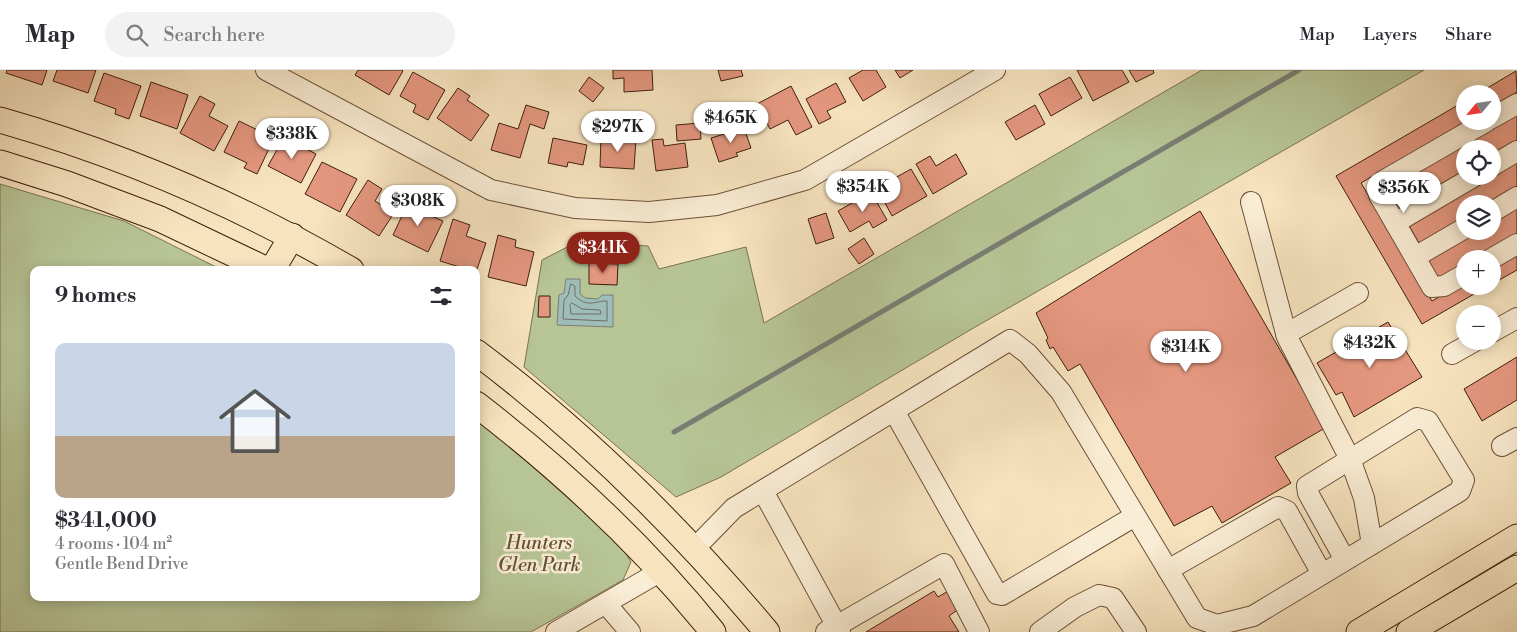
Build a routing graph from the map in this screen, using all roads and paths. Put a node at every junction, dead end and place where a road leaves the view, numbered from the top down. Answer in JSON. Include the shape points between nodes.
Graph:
{"nodes":[{"id":1,"x":266,"y":70,"type":"edge"},
{"id":2,"x":987,"y":72,"type":"edge"},
{"id":3,"x":1517,"y":104,"type":"edge"},
{"id":4,"x":1501,"y":113,"type":"edge"},
{"id":5,"x":0,"y":120,"type":"edge"},
{"id":6,"x":1471,"y":130,"type":"edge"},
{"id":7,"x":1517,"y":151,"type":"edge"},
{"id":8,"x":1501,"y":161,"type":"edge"},
{"id":9,"x":0,"y":163,"type":"edge"},
{"id":10,"x":1460,"y":185,"type":"edge"},
{"id":11,"x":1517,"y":197,"type":"edge"},
{"id":12,"x":1251,"y":202,"type":"dead end"},
{"id":13,"x":1501,"y":207,"type":"edge"},
{"id":14,"x":1395,"y":223,"type":"junction"},
{"id":15,"x":1456,"y":233,"type":"edge"},
{"id":16,"x":292,"y":236,"type":"junction"},
{"id":17,"x":1517,"y":244,"type":"edge"},
{"id":18,"x":1501,"y":253,"type":"edge"},
{"id":19,"x":1415,"y":257,"type":"junction"},
{"id":20,"x":259,"y":266,"type":"edge"},
{"id":21,"x":274,"y":266,"type":"edge"},
{"id":22,"x":344,"y":266,"type":"edge"},
{"id":23,"x":1456,"y":279,"type":"edge"},
{"id":24,"x":1358,"y":293,"type":"dead end"},
{"id":25,"x":1517,"y":318,"type":"edge"},
{"id":26,"x":1501,"y":327,"type":"edge"},
{"id":27,"x":1286,"y":334,"type":"junction"},
{"id":28,"x":1459,"y":350,"type":"edge"},
{"id":29,"x":1452,"y":354,"type":"dead end"},
{"id":30,"x":480,"y":355,"type":"edge"},
{"id":31,"x":480,"y":407,"type":"edge"},
{"id":32,"x":894,"y":411,"type":"junction"},
{"id":33,"x":1350,"y":459,"type":"junction"},
{"id":34,"x":763,"y":491,"type":"junction"},
{"id":35,"x":1135,"y":516,"type":"junction"},
{"id":36,"x":1517,"y":538,"type":"edge"},
{"id":37,"x":1372,"y":544,"type":"junction"},
{"id":38,"x":695,"y":548,"type":"junction"},
{"id":39,"x":1345,"y":560,"type":"junction"},
{"id":40,"x":1517,"y":568,"type":"edge"},
{"id":41,"x":1168,"y":570,"type":"junction"},
{"id":42,"x":661,"y":571,"type":"junction"},
{"id":43,"x":1322,"y":574,"type":"junction"},
{"id":44,"x":607,"y":605,"type":"junction"},
{"id":45,"x":1257,"y":624,"type":"edge"},
{"id":46,"x":1132,"y":625,"type":"edge"},
{"id":47,"x":834,"y":630,"type":"edge"},
{"id":48,"x":556,"y":632,"type":"edge"},
{"id":49,"x":630,"y":632,"type":"edge"},
{"id":50,"x":712,"y":632,"type":"edge"},
{"id":51,"x":767,"y":632,"type":"edge"},
{"id":52,"x":979,"y":632,"type":"edge"},
{"id":53,"x":1040,"y":632,"type":"edge"},
{"id":54,"x":1359,"y":632,"type":"edge"},
{"id":55,"x":1409,"y":632,"type":"edge"}],
"edges":[{"from":1,"to":2,"type":"street","via":[[491,190],[575,208],[649,212],[717,205],[805,180]]},
{"from":3,"to":4,"type":"street"},
{"from":5,"to":16,"type":"main road","via":[[153,172]]},
{"from":6,"to":14,"type":"street","via":[[1382,181],[1379,195]]},
{"from":7,"to":8,"type":"street"},
{"from":9,"to":20,"type":"main road","via":[[68,184],[160,219]]},
{"from":10,"to":14,"type":"street"},
{"from":11,"to":13,"type":"street"},
{"from":12,"to":27,"type":"street"},
{"from":14,"to":19,"type":"street"},
{"from":15,"to":19,"type":"street"},
{"from":16,"to":21,"type":"main road"},
{"from":16,"to":22,"type":"main road"},
{"from":17,"to":18,"type":"street"},
{"from":19,"to":23,"type":"street","via":[[1432,287],[1444,286]]},
{"from":24,"to":27,"type":"street"},
{"from":25,"to":26,"type":"street"},
{"from":27,"to":33,"type":"street"},
{"from":28,"to":29,"type":"street"},
{"from":30,"to":38,"type":"main road","via":[[558,416],[622,474]]},
{"from":31,"to":42,"type":"main road","via":[[534,448]]},
{"from":32,"to":34,"type":"street"},
{"from":32,"to":35,"type":"street","via":[[1010,340],[1028,354],[1061,392]]},
{"from":32,"to":35,"type":"street","via":[[997,594],[1002,595]]},
{"from":33,"to":37,"type":"street","via":[[1364,498]]},
{"from":33,"to":37,"type":"street","via":[[1417,418],[1428,421],[1464,480],[1460,491]]},
{"from":33,"to":39,"type":"street","via":[[1307,486]]},
{"from":34,"to":38,"type":"street","via":[[734,508]]},
{"from":34,"to":47,"type":"street"},
{"from":35,"to":41,"type":"street"},
{"from":36,"to":54,"type":"main road"},
{"from":37,"to":39,"type":"street"},
{"from":38,"to":42,"type":"main road"},
{"from":38,"to":51,"type":"main road"},
{"from":39,"to":43,"type":"street"},
{"from":40,"to":55,"type":"main road"},
{"from":41,"to":43,"type":"street","via":[[1278,506],[1287,511]]},
{"from":41,"to":45,"type":"street","via":[[1197,618],[1217,625]]},
{"from":42,"to":44,"type":"street"},
{"from":42,"to":50,"type":"main road"},
{"from":43,"to":45,"type":"street"},
{"from":44,"to":48,"type":"street"},
{"from":44,"to":49,"type":"street"},
{"from":46,"to":53,"type":"street","via":[[1113,598],[1099,595]]},
{"from":47,"to":52,"type":"street","via":[[944,564]]}]}
